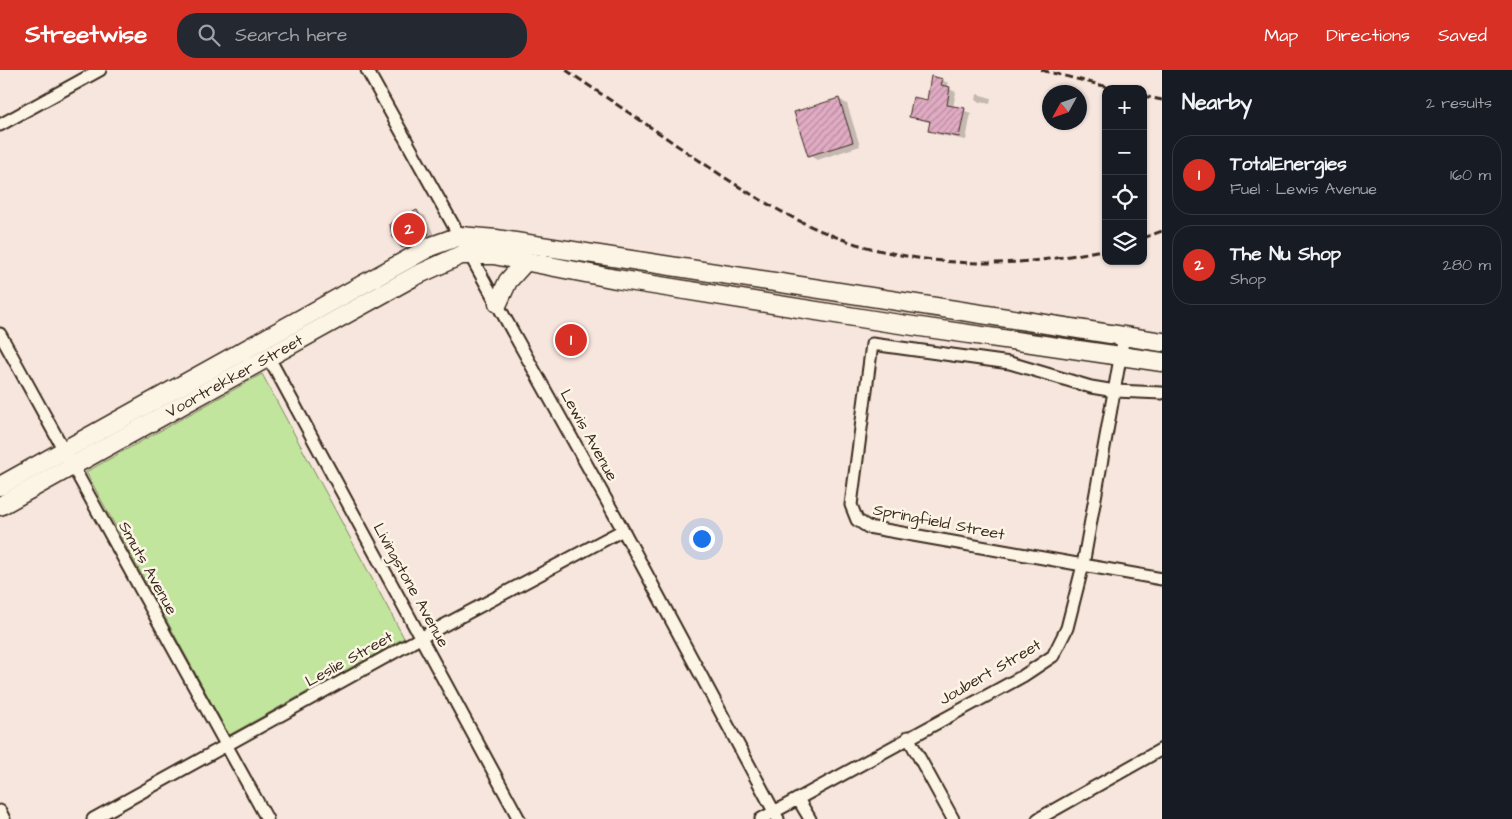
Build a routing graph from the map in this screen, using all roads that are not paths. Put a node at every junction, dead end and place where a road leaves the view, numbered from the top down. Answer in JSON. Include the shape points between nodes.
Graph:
{"nodes":[{"id":1,"x":100,"y":70,"type":"edge"},
{"id":2,"x":367,"y":70,"type":"edge"},
{"id":3,"x":0,"y":125,"type":"edge"},
{"id":4,"x":460,"y":236,"type":"junction"},
{"id":5,"x":470,"y":254,"type":"junction"},
{"id":6,"x":526,"y":261,"type":"junction"},
{"id":7,"x":851,"y":295,"type":"junction"},
{"id":8,"x":498,"y":303,"type":"junction"},
{"id":9,"x":848,"y":316,"type":"junction"},
{"id":10,"x":0,"y":334,"type":"edge"},
{"id":11,"x":1124,"y":336,"type":"junction"},
{"id":12,"x":1162,"y":342,"type":"edge"},
{"id":13,"x":1120,"y":355,"type":"junction"},
{"id":14,"x":270,"y":360,"type":"junction"},
{"id":15,"x":1162,"y":362,"type":"edge"},
{"id":16,"x":1115,"y":392,"type":"junction"},
{"id":17,"x":1162,"y":392,"type":"edge"},
{"id":18,"x":69,"y":458,"type":"junction"},
{"id":19,"x":0,"y":486,"type":"edge"},
{"id":20,"x":0,"y":506,"type":"edge"},
{"id":21,"x":623,"y":530,"type":"junction"},
{"id":22,"x":1084,"y":565,"type":"junction"},
{"id":23,"x":1162,"y":579,"type":"edge"},
{"id":24,"x":422,"y":637,"type":"junction"},
{"id":25,"x":908,"y":737,"type":"junction"},
{"id":26,"x":227,"y":745,"type":"junction"},
{"id":27,"x":1162,"y":749,"type":"edge"},
{"id":28,"x":798,"y":799,"type":"junction"},
{"id":29,"x":0,"y":811,"type":"edge"},
{"id":30,"x":776,"y":816,"type":"edge"},
{"id":31,"x":4,"y":819,"type":"edge"},
{"id":32,"x":93,"y":819,"type":"edge"},
{"id":33,"x":266,"y":819,"type":"edge"},
{"id":34,"x":518,"y":819,"type":"edge"},
{"id":35,"x":761,"y":819,"type":"edge"},
{"id":36,"x":810,"y":819,"type":"edge"},
{"id":37,"x":953,"y":819,"type":"edge"},
{"id":38,"x":1038,"y":819,"type":"edge"}],
"edges":[{"from":1,"to":3,"type":"street"},
{"from":2,"to":4,"type":"street","name":"Lewis Avenue"},
{"from":4,"to":5,"type":"street","name":"Lewis Avenue"},
{"from":4,"to":7,"type":"main road"},
{"from":4,"to":18,"type":"main road","name":"Voortrekker Street","via":[[419,254]]},
{"from":5,"to":6,"type":"main road","name":"Voortrekker Street"},
{"from":5,"to":8,"type":"street","name":"Lewis Avenue"},
{"from":5,"to":14,"type":"main road","name":"Voortrekker Street","via":[[445,260]]},
{"from":6,"to":8,"type":"main road","via":[[503,290]]},
{"from":6,"to":9,"type":"main road","name":"Voortrekker Street","via":[[616,279]]},
{"from":7,"to":9,"type":"main road"},
{"from":7,"to":11,"type":"main road"},
{"from":8,"to":21,"type":"street","name":"Lewis Avenue"},
{"from":9,"to":13,"type":"main road","name":"Voortrekker Street"},
{"from":10,"to":18,"type":"street","name":"Smuts Avenue"},
{"from":11,"to":12,"type":"main road"},
{"from":11,"to":13,"type":"street","name":"Joubert Street"},
{"from":13,"to":15,"type":"main road","name":"Voortrekker Street"},
{"from":13,"to":16,"type":"street","name":"Joubert Street"},
{"from":14,"to":18,"type":"main road","name":"Voortrekker Street"},
{"from":14,"to":24,"type":"street","name":"Livingstone Avenue"},
{"from":16,"to":17,"type":"street"},
{"from":16,"to":22,"type":"street","name":"Joubert Street"},
{"from":16,"to":22,"type":"street","name":"Springfield Street","via":[[1010,363],[872,344],[851,500],[857,520],[877,529]]},
{"from":18,"to":19,"type":"main road","name":"Voortrekker Street"},
{"from":18,"to":20,"type":"main road","name":"Voortrekker Street"},
{"from":18,"to":26,"type":"street","name":"Smuts Avenue"},
{"from":21,"to":24,"type":"street","name":"Leslie Street"},
{"from":21,"to":30,"type":"street","name":"Lewis Avenue"},
{"from":22,"to":23,"type":"street","name":"Springfield Street"},
{"from":22,"to":25,"type":"street","name":"Joubert Street","via":[[1067,628],[1053,656],[1023,676]]},
{"from":24,"to":26,"type":"street","name":"Leslie Street"},
{"from":24,"to":34,"type":"street","name":"Livingstone Avenue"},
{"from":25,"to":28,"type":"street","name":"Joubert Street"},
{"from":25,"to":37,"type":"street"},
{"from":26,"to":32,"type":"street","name":"Leslie Street"},
{"from":26,"to":33,"type":"street","name":"Smuts Avenue"},
{"from":27,"to":38,"type":"street"},
{"from":28,"to":30,"type":"street","name":"Joubert Street"},
{"from":28,"to":36,"type":"street"},
{"from":29,"to":31,"type":"street"},
{"from":30,"to":35,"type":"street","name":"Joubert Street"}]}
